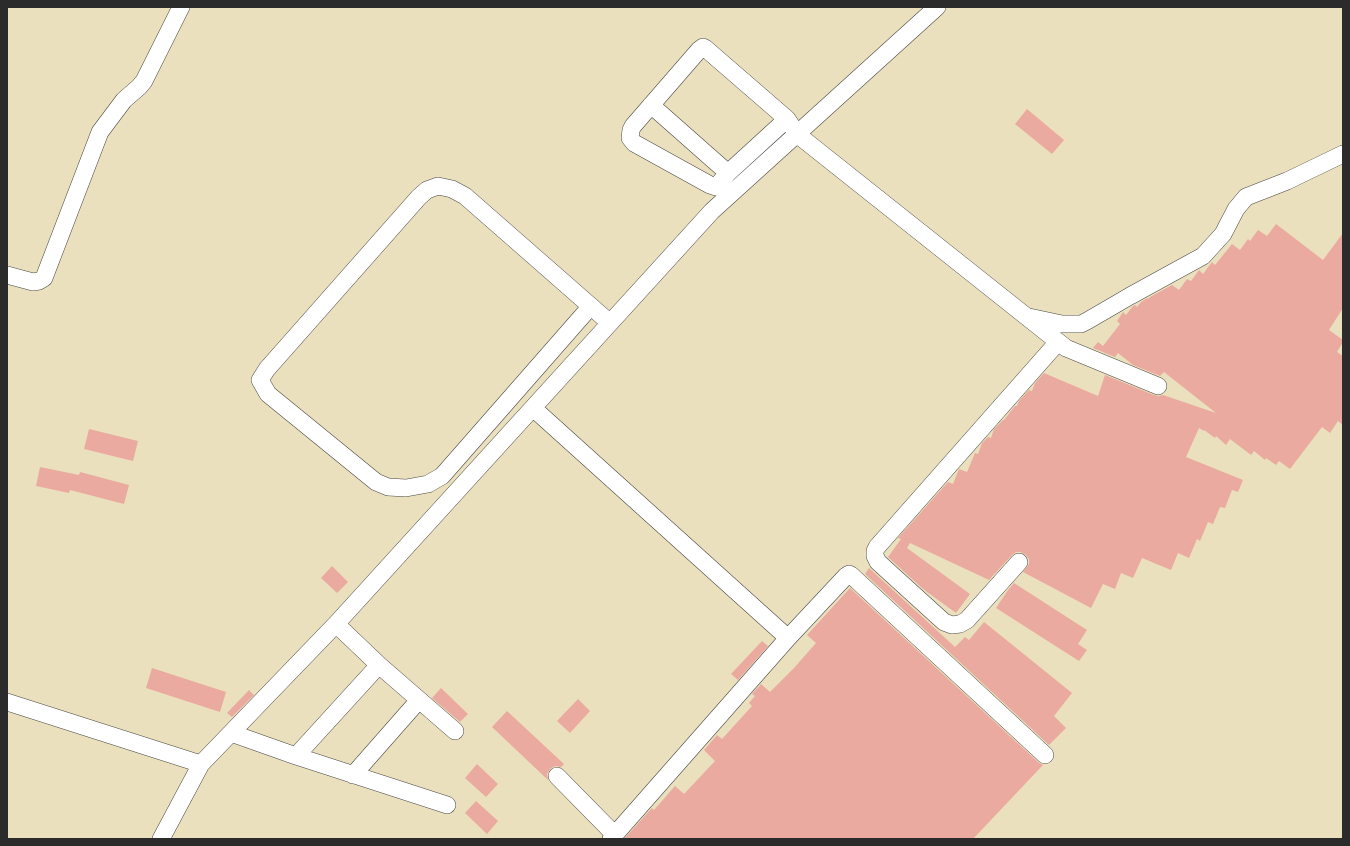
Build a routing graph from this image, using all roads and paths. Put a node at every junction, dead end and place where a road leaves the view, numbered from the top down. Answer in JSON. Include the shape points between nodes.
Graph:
{"nodes":[{"id":1,"x":181,"y":7,"type":"edge"},
{"id":2,"x":937,"y":7,"type":"edge"},
{"id":3,"x":652,"y":105,"type":"junction"},
{"id":4,"x":787,"y":119,"type":"junction"},
{"id":5,"x":798,"y":135,"type":"junction"},
{"id":6,"x":1343,"y":154,"type":"edge"},
{"id":7,"x":728,"y":174,"type":"junction"},
{"id":8,"x":7,"y":275,"type":"edge"},
{"id":9,"x":591,"y":306,"type":"junction"},
{"id":10,"x":1025,"y":316,"type":"junction"},
{"id":11,"x":610,"y":323,"type":"junction"},
{"id":12,"x":1058,"y":342,"type":"junction"},
{"id":13,"x":1158,"y":386,"type":"dead end"},
{"id":14,"x":533,"y":408,"type":"junction"},
{"id":15,"x":1019,"y":562,"type":"dead end"},
{"id":16,"x":336,"y":624,"type":"junction"},
{"id":17,"x":788,"y":638,"type":"junction"},
{"id":18,"x":379,"y":665,"type":"junction"},
{"id":19,"x":419,"y":700,"type":"junction"},
{"id":20,"x":7,"y":702,"type":"edge"},
{"id":21,"x":455,"y":731,"type":"dead end"},
{"id":22,"x":231,"y":733,"type":"junction"},
{"id":23,"x":1045,"y":755,"type":"dead end"},
{"id":24,"x":296,"y":756,"type":"junction"},
{"id":25,"x":201,"y":764,"type":"junction"},
{"id":26,"x":353,"y":775,"type":"junction"},
{"id":27,"x":557,"y":776,"type":"dead end"},
{"id":28,"x":447,"y":805,"type":"dead end"},
{"id":29,"x":613,"y":837,"type":"edge"},
{"id":30,"x":161,"y":839,"type":"edge"}],
"edges":[{"from":1,"to":8,"type":"street","via":[[144,81],[124,100],[100,132],[44,278],[33,282]]},
{"from":2,"to":5,"type":"street"},
{"from":3,"to":4,"type":"street","via":[[703,47]]},
{"from":3,"to":7,"type":"street"},
{"from":3,"to":7,"type":"street","via":[[631,130],[632,141],[712,186],[718,186]]},
{"from":4,"to":5,"type":"street"},
{"from":4,"to":7,"type":"street"},
{"from":5,"to":10,"type":"street"},
{"from":5,"to":11,"type":"street","via":[[712,211]]},
{"from":6,"to":10,"type":"street","via":[[1246,197],[1236,209],[1223,234],[1203,256],[1087,321],[1062,324]]},
{"from":9,"to":9,"type":"street","via":[[465,196],[452,188],[438,186],[427,190],[419,197],[260,380],[268,394],[376,482],[388,487],[406,488],[428,484],[442,476]]},
{"from":9,"to":11,"type":"street"},
{"from":10,"to":12,"type":"street"},
{"from":11,"to":14,"type":"street"},
{"from":12,"to":13,"type":"street","via":[[1075,352]]},
{"from":12,"to":15,"type":"street","via":[[875,551],[878,562],[944,622],[952,625],[967,620]]},
{"from":14,"to":16,"type":"street"},
{"from":14,"to":17,"type":"street"},
{"from":16,"to":18,"type":"street"},
{"from":16,"to":22,"type":"street"},
{"from":17,"to":23,"type":"street","via":[[847,575],[851,575]]},
{"from":17,"to":29,"type":"street"},
{"from":18,"to":19,"type":"street"},
{"from":18,"to":24,"type":"street"},
{"from":19,"to":21,"type":"street"},
{"from":19,"to":26,"type":"street"},
{"from":20,"to":25,"type":"street"},
{"from":22,"to":24,"type":"street"},
{"from":22,"to":25,"type":"street"},
{"from":24,"to":26,"type":"street"},
{"from":25,"to":30,"type":"street"},
{"from":26,"to":28,"type":"street"},
{"from":27,"to":29,"type":"street"}]}
